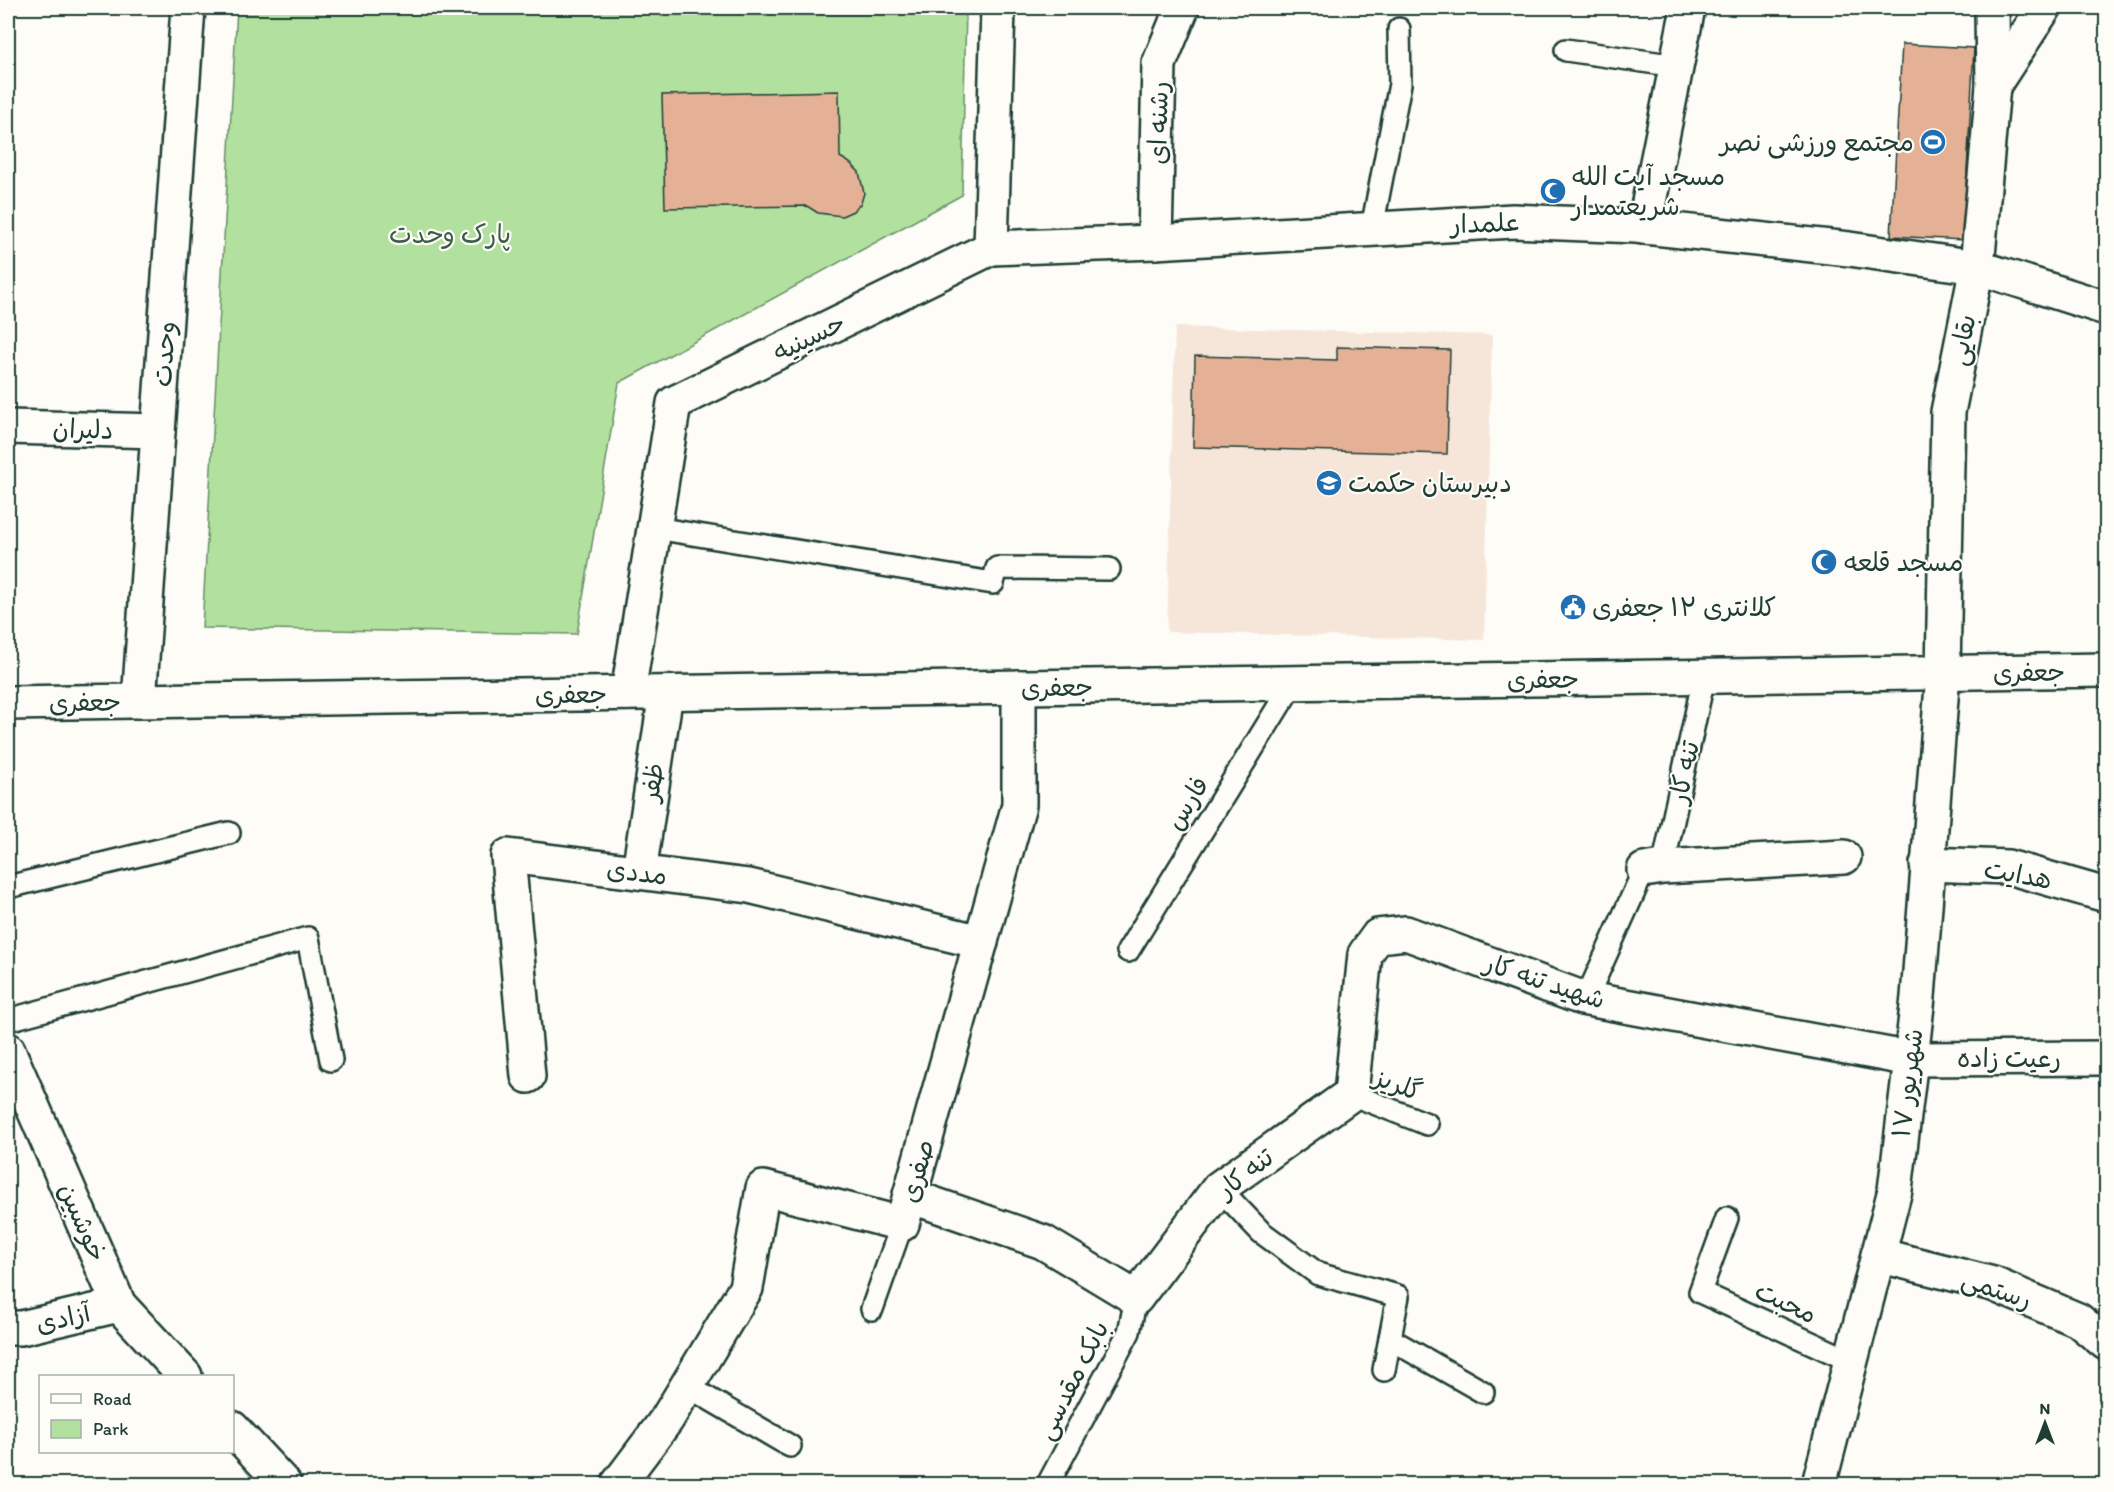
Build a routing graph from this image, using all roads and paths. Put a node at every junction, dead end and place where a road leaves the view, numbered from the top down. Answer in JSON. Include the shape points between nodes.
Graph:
{"nodes":[{"id":1,"x":188,"y":8,"type":"edge"},
{"id":2,"x":998,"y":8,"type":"edge"},
{"id":3,"x":1182,"y":8,"type":"edge"},
{"id":4,"x":1688,"y":8,"type":"edge"},
{"id":5,"x":1992,"y":8,"type":"edge"},
{"id":6,"x":2044,"y":8,"type":"edge"},
{"id":7,"x":1399,"y":29,"type":"dead end"},
{"id":8,"x":1566,"y":50,"type":"dead end"},
{"id":9,"x":1677,"y":66,"type":"junction"},
{"id":10,"x":1993,"y":86,"type":"junction"},
{"id":11,"x":1644,"y":227,"type":"junction"},
{"id":12,"x":1372,"y":228,"type":"junction"},
{"id":13,"x":1155,"y":242,"type":"junction"},
{"id":14,"x":992,"y":248,"type":"junction"},
{"id":15,"x":1977,"y":267,"type":"junction"},
{"id":16,"x":2106,"y":308,"type":"edge"},
{"id":17,"x":8,"y":427,"type":"edge"},
{"id":18,"x":158,"y":431,"type":"junction"},
{"id":19,"x":655,"y":528,"type":"junction"},
{"id":20,"x":1109,"y":569,"type":"dead end"},
{"id":21,"x":2106,"y":670,"type":"edge"},
{"id":22,"x":1943,"y":673,"type":"junction"},
{"id":23,"x":1704,"y":677,"type":"junction"},
{"id":24,"x":1293,"y":683,"type":"junction"},
{"id":25,"x":1019,"y":687,"type":"junction"},
{"id":26,"x":628,"y":693,"type":"junction"},
{"id":27,"x":666,"y":693,"type":"junction"},
{"id":28,"x":139,"y":701,"type":"junction"},
{"id":29,"x":8,"y":703,"type":"edge"},
{"id":30,"x":229,"y":833,"type":"dead end"},
{"id":31,"x":1844,"y":857,"type":"dead end"},
{"id":32,"x":1927,"y":864,"type":"junction"},
{"id":33,"x":1653,"y":868,"type":"junction"},
{"id":34,"x":639,"y":872,"type":"junction"},
{"id":35,"x":8,"y":887,"type":"edge"},
{"id":36,"x":2106,"y":895,"type":"edge"},
{"id":37,"x":981,"y":942,"type":"junction"},
{"id":38,"x":1128,"y":951,"type":"dead end"},
{"id":39,"x":1586,"y":999,"type":"junction"},
{"id":40,"x":8,"y":1020,"type":"edge"},
{"id":41,"x":8,"y":1050,"type":"edge"},
{"id":42,"x":2106,"y":1058,"type":"edge"},
{"id":43,"x":331,"y":1059,"type":"dead end"},
{"id":44,"x":1911,"y":1059,"type":"junction"},
{"id":45,"x":528,"y":1076,"type":"dead end"},
{"id":46,"x":1351,"y":1094,"type":"junction"},
{"id":47,"x":1426,"y":1124,"type":"dead end"},
{"id":48,"x":1219,"y":1188,"type":"junction"},
{"id":49,"x":906,"y":1210,"type":"junction"},
{"id":50,"x":1727,"y":1218,"type":"dead end"},
{"id":51,"x":1878,"y":1255,"type":"junction"},
{"id":52,"x":1136,"y":1298,"type":"junction"},
{"id":53,"x":119,"y":1305,"type":"junction"},
{"id":54,"x":872,"y":1309,"type":"dead end"},
{"id":55,"x":8,"y":1328,"type":"edge"},
{"id":56,"x":1390,"y":1339,"type":"junction"},
{"id":57,"x":2106,"y":1343,"type":"edge"},
{"id":58,"x":1851,"y":1361,"type":"junction"},
{"id":59,"x":1384,"y":1370,"type":"dead end"},
{"id":60,"x":183,"y":1375,"type":"edge"},
{"id":61,"x":687,"y":1386,"type":"junction"},
{"id":62,"x":1483,"y":1392,"type":"dead end"},
{"id":63,"x":234,"y":1430,"type":"edge"},
{"id":64,"x":790,"y":1446,"type":"dead end"},
{"id":65,"x":284,"y":1485,"type":"edge"},
{"id":66,"x":618,"y":1485,"type":"edge"},
{"id":67,"x":1048,"y":1485,"type":"edge"},
{"id":68,"x":1819,"y":1485,"type":"edge"}],
"edges":[{"from":1,"to":18,"type":"street","name":"وحدت"},
{"from":2,"to":14,"type":"street"},
{"from":3,"to":13,"type":"street","name":"رشنه ای","via":[[1159,64]]},
{"from":4,"to":9,"type":"street"},
{"from":5,"to":10,"type":"street","name":"بقایی"},
{"from":6,"to":10,"type":"street"},
{"from":7,"to":12,"type":"lane","via":[[1400,84]]},
{"from":8,"to":9,"type":"lane"},
{"from":9,"to":11,"type":"street"},
{"from":10,"to":15,"type":"street","name":"بقایی"},
{"from":11,"to":12,"type":"street","name":"علمدار","via":[[1513,221]]},
{"from":11,"to":15,"type":"street","name":"علمدار"},
{"from":12,"to":13,"type":"street","name":"علمدار"},
{"from":13,"to":14,"type":"street","name":"علمدار"},
{"from":14,"to":19,"type":"street","name":"حسینیه","via":[[674,403]]},
{"from":15,"to":16,"type":"street","name":"علمدار"},
{"from":15,"to":22,"type":"street","name":"بقایی","via":[[1948,412]]},
{"from":17,"to":18,"type":"street","name":"دلیران"},
{"from":18,"to":28,"type":"street","name":"وحدت"},
{"from":19,"to":20,"type":"lane","via":[[993,583],[997,568]]},
{"from":19,"to":26,"type":"street","name":"حسینیه"},
{"from":21,"to":22,"type":"street","name":"جعفری"},
{"from":22,"to":23,"type":"street","name":"جعفری"},
{"from":22,"to":32,"type":"street","name":"۱۷ شهریور"},
{"from":23,"to":24,"type":"street","name":"جعفری"},
{"from":23,"to":33,"type":"lane","name":"تنه کار"},
{"from":24,"to":25,"type":"street","name":"جعفری"},
{"from":24,"to":38,"type":"lane","name":"فارس"},
{"from":25,"to":27,"type":"street","name":"جعفری"},
{"from":25,"to":37,"type":"street","name":"صفری","via":[[1019,805]]},
{"from":26,"to":27,"type":"street","name":"جعفری"},
{"from":26,"to":28,"type":"street","name":"جعفری"},
{"from":27,"to":34,"type":"street","name":"ظفر"},
{"from":28,"to":29,"type":"street","name":"جعفری"},
{"from":30,"to":35,"type":"lane"},
{"from":31,"to":33,"type":"street"},
{"from":32,"to":36,"type":"street","name":"هدایت","via":[[2008,867]]},
{"from":32,"to":44,"type":"street","name":"۱۷ شهریور"},
{"from":33,"to":39,"type":"lane","name":"تنه کار"},
{"from":34,"to":37,"type":"street","name":"مددی","via":[[749,886]]},
{"from":34,"to":45,"type":"street","name":"مددی","via":[[508,856]]},
{"from":37,"to":49,"type":"street","name":"صفری"},
{"from":39,"to":44,"type":"street","name":"شهید تنه کار"},
{"from":39,"to":46,"type":"street","name":"شهید تنه کار","via":[[1406,933],[1378,936],[1365,954]]},
{"from":40,"to":43,"type":"lane","via":[[308,938]]},
{"from":41,"to":53,"type":"street","name":"خوشبین"},
{"from":42,"to":44,"type":"street","name":"رعیت زاده"},
{"from":44,"to":51,"type":"street","name":"۱۷ شهریور","via":[[1895,1190]]},
{"from":46,"to":47,"type":"lane","name":"گلریز"},
{"from":46,"to":48,"type":"street","name":"تنه کار"},
{"from":48,"to":52,"type":"street","name":"تنه کار"},
{"from":48,"to":56,"type":"lane","via":[[1261,1232],[1317,1274],[1398,1296]]},
{"from":49,"to":52,"type":"street","via":[[1043,1242]]},
{"from":49,"to":54,"type":"lane"},
{"from":49,"to":61,"type":"street","name":"صفری","via":[[763,1188],[746,1287]]},
{"from":50,"to":58,"type":"lane","name":"محبت","via":[[1700,1292]]},
{"from":51,"to":57,"type":"street","name":"رستمی","via":[[1993,1284],[2078,1320]]},
{"from":51,"to":58,"type":"street","name":"۱۷ شهریور"},
{"from":52,"to":67,"type":"lane","name":"بابک مقدسی","via":[[1130,1332]]},
{"from":53,"to":55,"type":"street","name":"آزادی"},
{"from":53,"to":60,"type":"street","name":"خوشبین"},
{"from":56,"to":59,"type":"lane"},
{"from":56,"to":62,"type":"lane"},
{"from":58,"to":68,"type":"street","name":"۱۷ شهریور"},
{"from":61,"to":64,"type":"lane"},
{"from":61,"to":66,"type":"street","name":"صفری"},
{"from":63,"to":65,"type":"street"}]}
